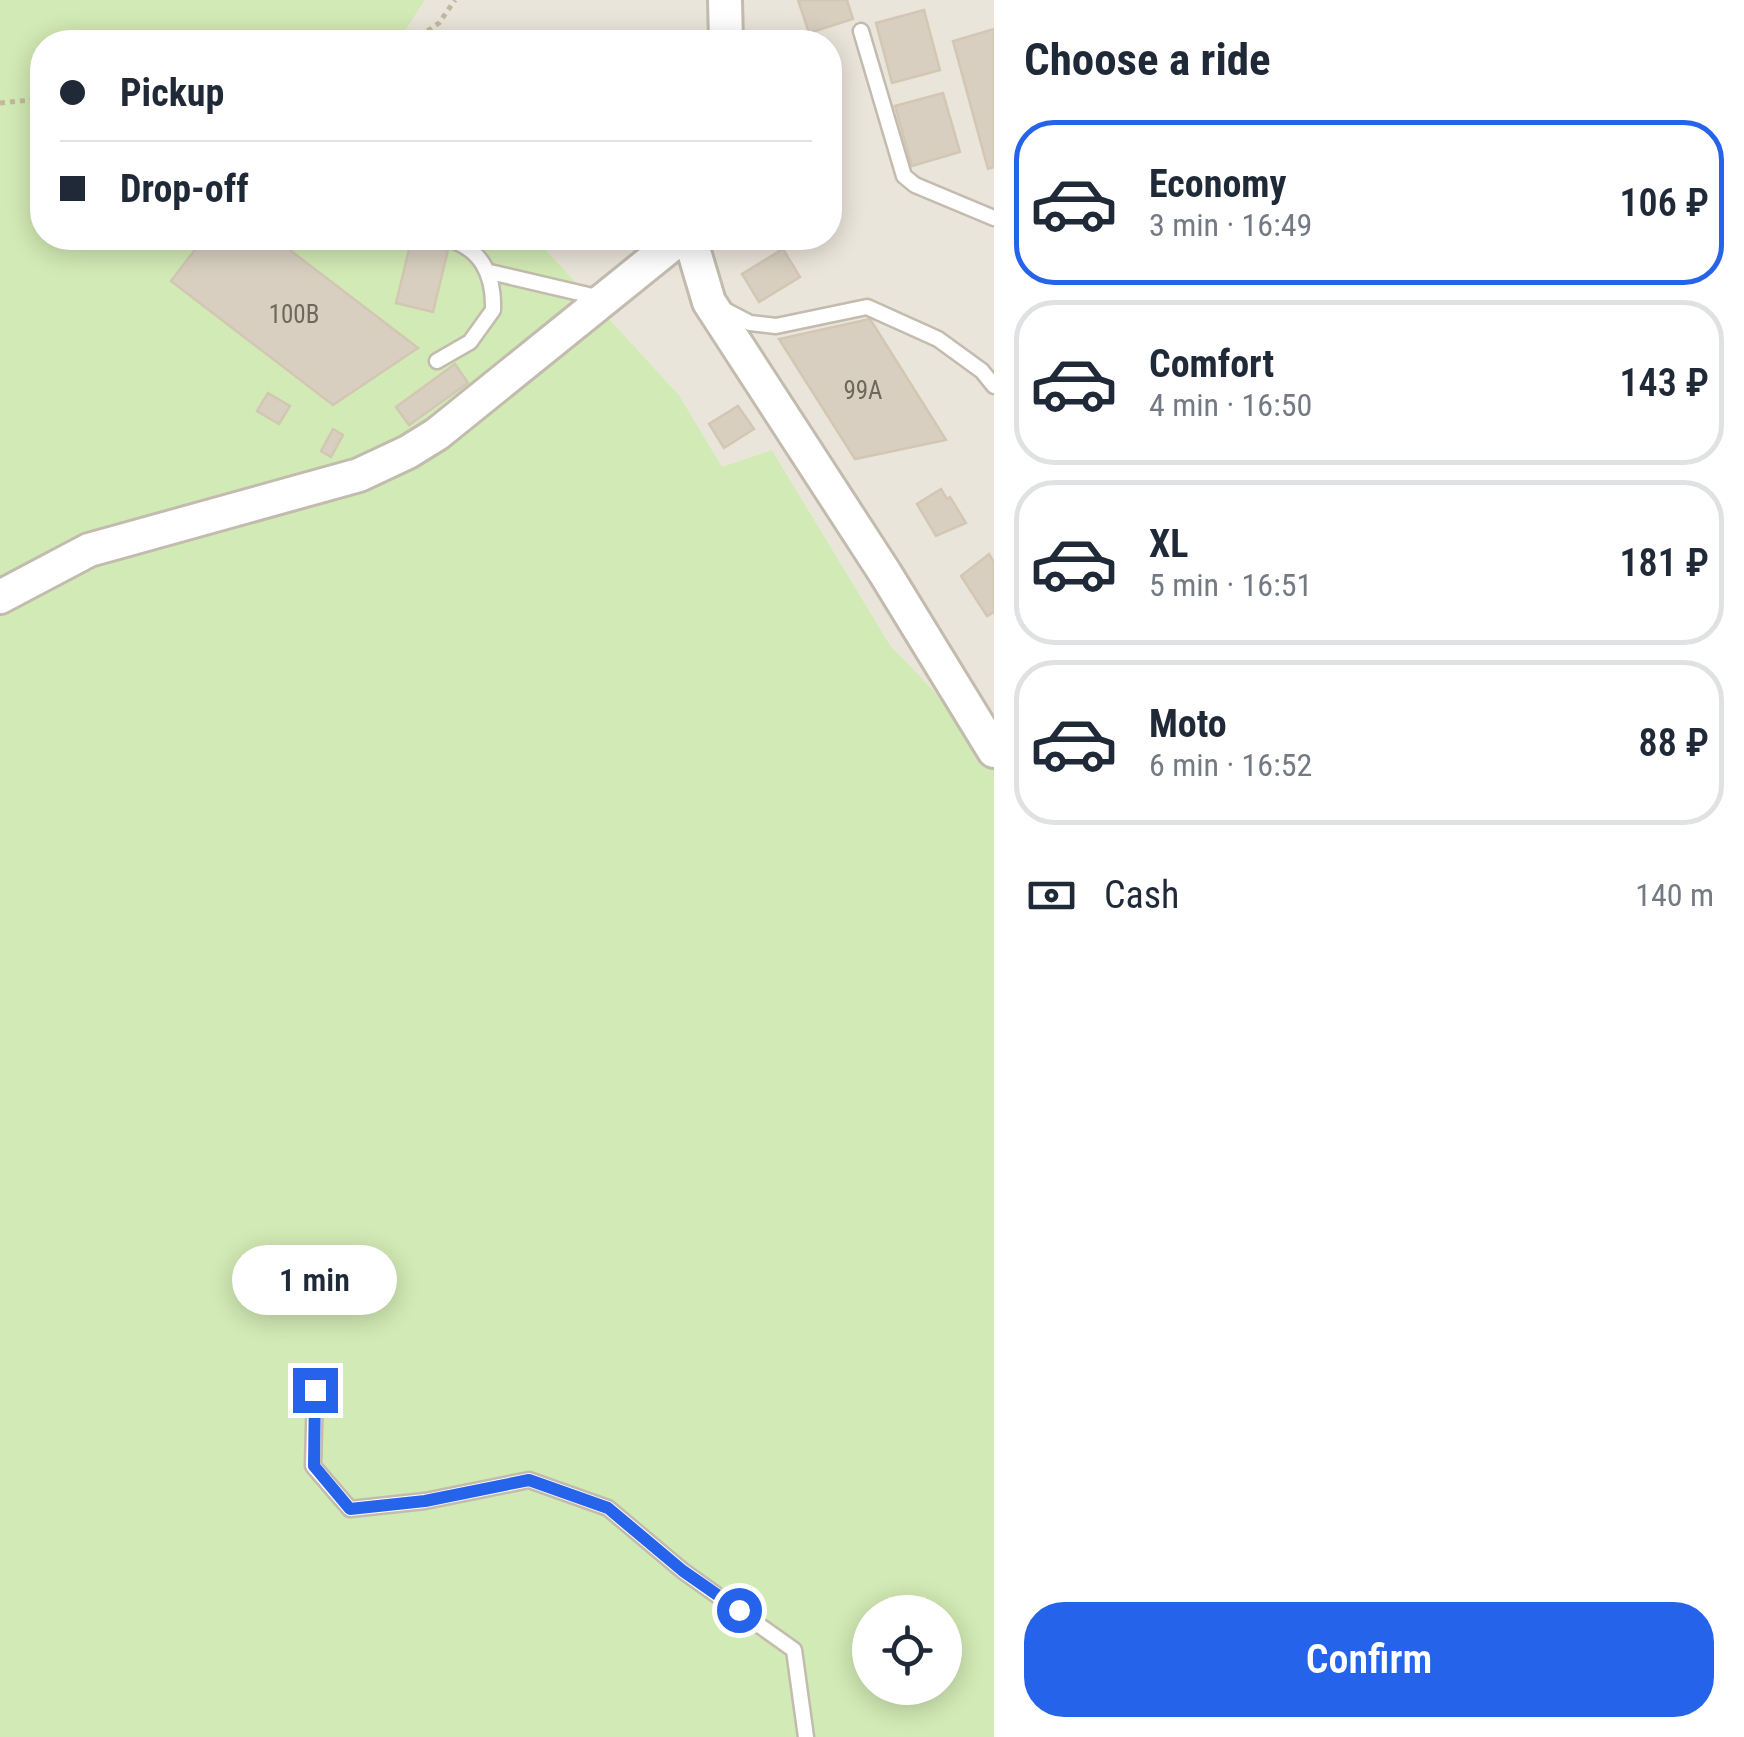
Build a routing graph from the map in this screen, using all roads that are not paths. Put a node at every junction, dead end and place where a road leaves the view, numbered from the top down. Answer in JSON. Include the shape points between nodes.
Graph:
{"nodes":[{"id":1,"x":725,"y":0,"type":"edge"},
{"id":2,"x":726,"y":30,"type":"edge"},
{"id":3,"x":860,"y":31,"type":"dead end"},
{"id":4,"x":994,"y":218,"type":"edge"},
{"id":5,"x":472,"y":250,"type":"edge"},
{"id":6,"x":665,"y":250,"type":"edge"},
{"id":7,"x":694,"y":250,"type":"edge"},
{"id":8,"x":490,"y":272,"type":"junction"},
{"id":9,"x":604,"y":299,"type":"junction"},
{"id":10,"x":709,"y":302,"type":"junction"},
{"id":11,"x":437,"y":362,"type":"dead end"},
{"id":12,"x":994,"y":386,"type":"edge"},
{"id":13,"x":0,"y":597,"type":"edge"},
{"id":14,"x":994,"y":751,"type":"edge"},
{"id":15,"x":315,"y":1390,"type":"dead end"},
{"id":16,"x":806,"y":1737,"type":"edge"}],
"edges":[{"from":1,"to":2,"type":"street"},
{"from":3,"to":4,"type":"lane","via":[[904,176]]},
{"from":5,"to":8,"type":"lane"},
{"from":6,"to":9,"type":"street"},
{"from":7,"to":10,"type":"street"},
{"from":8,"to":9,"type":"lane"},
{"from":8,"to":11,"type":"lane","via":[[494,310],[470,342]]},
{"from":9,"to":13,"type":"street","via":[[408,452],[359,475],[89,550]]},
{"from":10,"to":12,"type":"lane","via":[[750,323],[776,326],[867,307],[938,339]]},
{"from":10,"to":14,"type":"street"},
{"from":15,"to":16,"type":"lane","via":[[314,1466],[350,1509],[529,1480],[608,1508],[794,1650]]}]}
